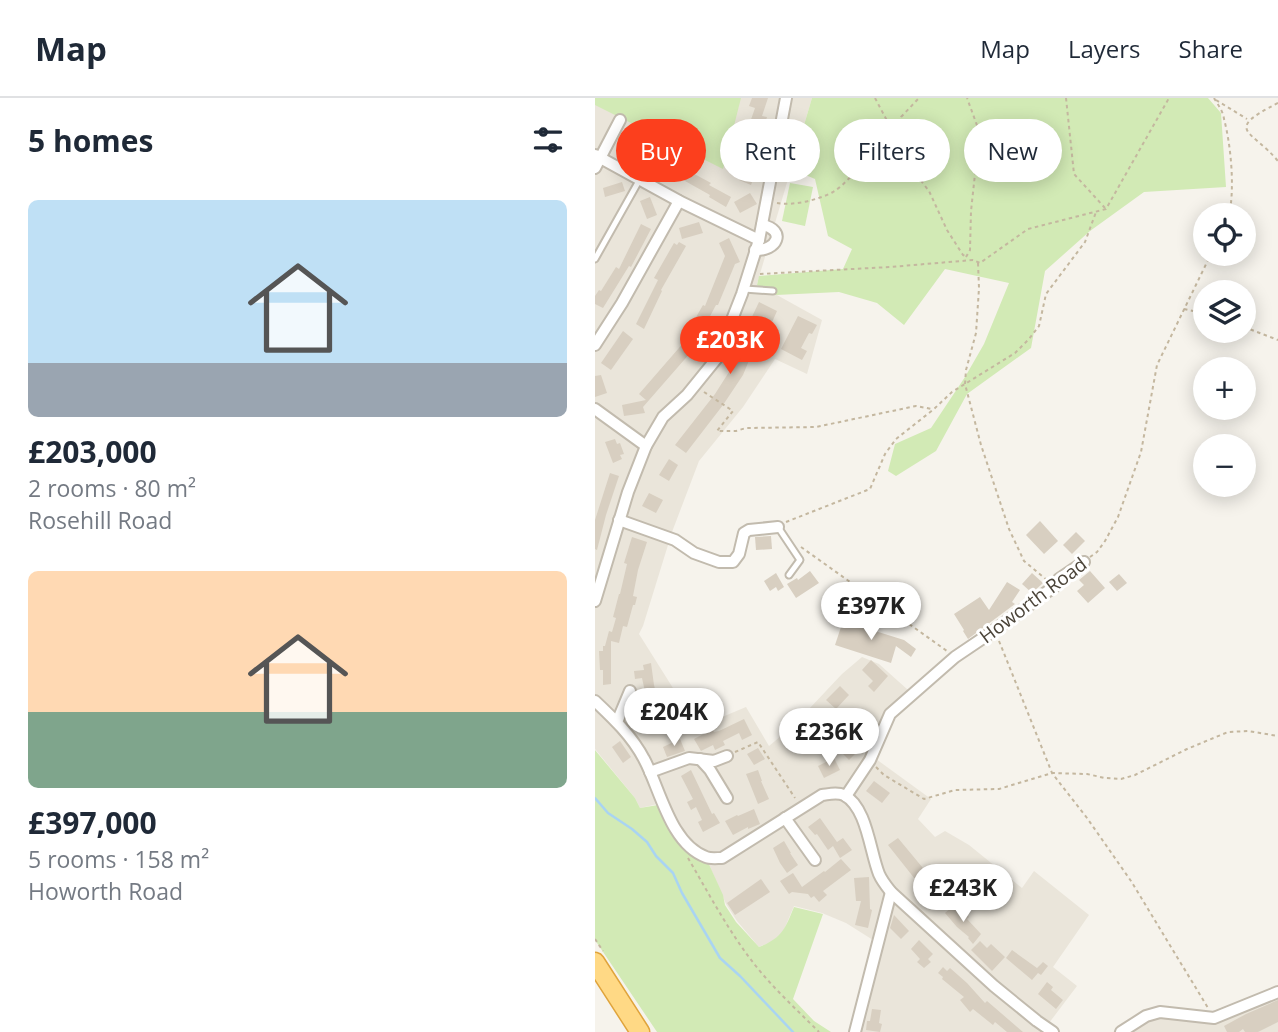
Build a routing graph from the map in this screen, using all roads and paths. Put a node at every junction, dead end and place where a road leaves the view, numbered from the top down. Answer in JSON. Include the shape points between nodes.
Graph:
{"nodes":[{"id":1,"x":786,"y":98,"type":"edge"},
{"id":2,"x":875,"y":98,"type":"edge"},
{"id":3,"x":919,"y":98,"type":"edge"},
{"id":4,"x":967,"y":98,"type":"edge"},
{"id":5,"x":1066,"y":98,"type":"edge"},
{"id":6,"x":1169,"y":98,"type":"edge"},
{"id":7,"x":1215,"y":99,"type":"edge"},
{"id":8,"x":1278,"y":103,"type":"edge"},
{"id":9,"x":886,"y":119,"type":"edge"},
{"id":10,"x":900,"y":119,"type":"edge"},
{"id":11,"x":1249,"y":120,"type":"junction"},
{"id":12,"x":616,"y":127,"type":"edge"},
{"id":13,"x":598,"y":156,"type":"edge"},
{"id":14,"x":1278,"y":161,"type":"edge"},
{"id":15,"x":616,"y":166,"type":"edge"},
{"id":16,"x":595,"y":169,"type":"edge"},
{"id":17,"x":639,"y":182,"type":"edge"},
{"id":18,"x":644,"y":182,"type":"edge"},
{"id":19,"x":843,"y":182,"type":"edge"},
{"id":20,"x":922,"y":182,"type":"edge"},
{"id":21,"x":679,"y":201,"type":"junction"},
{"id":22,"x":767,"y":201,"type":"junction"},
{"id":23,"x":1232,"y":203,"type":"edge"},
{"id":24,"x":1106,"y":209,"type":"junction"},
{"id":25,"x":1096,"y":212,"type":"junction"},
{"id":26,"x":762,"y":225,"type":"junction"},
{"id":27,"x":757,"y":245,"type":"junction"},
{"id":28,"x":967,"y":257,"type":"junction"},
{"id":29,"x":595,"y":259,"type":"edge"},
{"id":30,"x":973,"y":260,"type":"junction"},
{"id":31,"x":978,"y":262,"type":"junction"},
{"id":32,"x":1205,"y":266,"type":"edge"},
{"id":33,"x":748,"y":275,"type":"junction"},
{"id":34,"x":744,"y":289,"type":"junction"},
{"id":35,"x":773,"y":291,"type":"dead end"},
{"id":36,"x":1183,"y":309,"type":"junction"},
{"id":37,"x":1193,"y":311,"type":"edge"},
{"id":38,"x":1256,"y":332,"type":"edge"},
{"id":39,"x":1278,"y":340,"type":"edge"},
{"id":40,"x":595,"y":345,"type":"edge"},
{"id":41,"x":965,"y":384,"type":"junction"},
{"id":42,"x":694,"y":386,"type":"junction"},
{"id":43,"x":595,"y":409,"type":"edge"},
{"id":44,"x":934,"y":410,"type":"junction"},
{"id":45,"x":646,"y":446,"type":"junction"},
{"id":46,"x":619,"y":520,"type":"junction"},
{"id":47,"x":778,"y":527,"type":"junction"},
{"id":48,"x":795,"y":541,"type":"dead end"},
{"id":49,"x":1084,"y":562,"type":"joint"},
{"id":50,"x":789,"y":575,"type":"dead end"},
{"id":51,"x":1055,"y":586,"type":"junction"},
{"id":52,"x":595,"y":601,"type":"edge"},
{"id":53,"x":994,"y":631,"type":"junction"},
{"id":54,"x":955,"y":657,"type":"junction"},
{"id":55,"x":629,"y":691,"type":"dead end"},
{"id":56,"x":595,"y":701,"type":"edge"},
{"id":57,"x":617,"y":722,"type":"junction"},
{"id":58,"x":1278,"y":736,"type":"edge"},
{"id":59,"x":727,"y":755,"type":"joint"},
{"id":60,"x":700,"y":759,"type":"junction"},
{"id":61,"x":870,"y":760,"type":"junction"},
{"id":62,"x":650,"y":772,"type":"junction"},
{"id":63,"x":1052,"y":773,"type":"junction"},
{"id":64,"x":846,"y":796,"type":"junction"},
{"id":65,"x":727,"y":798,"type":"dead end"},
{"id":66,"x":802,"y":808,"type":"junction"},
{"id":67,"x":785,"y":818,"type":"junction"},
{"id":68,"x":688,"y":844,"type":"junction"},
{"id":69,"x":815,"y":860,"type":"dead end"},
{"id":70,"x":891,"y":892,"type":"junction"},
{"id":71,"x":595,"y":962,"type":"edge"},
{"id":72,"x":1278,"y":992,"type":"edge"},
{"id":73,"x":1215,"y":1024,"type":"junction"},
{"id":74,"x":641,"y":1032,"type":"edge"},
{"id":75,"x":819,"y":1032,"type":"edge"},
{"id":76,"x":855,"y":1032,"type":"edge"},
{"id":77,"x":1053,"y":1032,"type":"edge"},
{"id":78,"x":1121,"y":1032,"type":"edge"}],
"edges":[{"from":1,"to":22,"type":"street"},
{"from":2,"to":9,"type":"path"},
{"from":3,"to":10,"type":"path"},
{"from":4,"to":28,"type":"path","via":[[978,128]]},
{"from":5,"to":24,"type":"path","via":[[1074,174]]},
{"from":6,"to":24,"type":"path"},
{"from":7,"to":11,"type":"path"},
{"from":7,"to":23,"type":"path","via":[[1224,117]]},
{"from":8,"to":11,"type":"path"},
{"from":11,"to":14,"type":"path","via":[[1248,134]]},
{"from":12,"to":13,"type":"street"},
{"from":13,"to":15,"type":"street"},
{"from":13,"to":16,"type":"street"},
{"from":17,"to":29,"type":"lane"},
{"from":18,"to":21,"type":"street"},
{"from":19,"to":22,"type":"path","via":[[811,200]]},
{"from":20,"to":28,"type":"path"},
{"from":21,"to":27,"type":"street"},
{"from":21,"to":40,"type":"street"},
{"from":22,"to":26,"type":"street"},
{"from":24,"to":25,"type":"path"},
{"from":25,"to":31,"type":"path","via":[[1028,229]]},
{"from":25,"to":41,"type":"path","via":[[1085,242],[1046,295],[1039,326],[1030,339]]},
{"from":26,"to":27,"type":"street"},
{"from":26,"to":27,"type":"street","via":[[775,230],[776,243],[765,250]]},
{"from":27,"to":33,"type":"street"},
{"from":28,"to":30,"type":"path"},
{"from":30,"to":31,"type":"path"},
{"from":30,"to":33,"type":"path"},
{"from":31,"to":41,"type":"path","via":[[977,333]]},
{"from":32,"to":36,"type":"path","name":"Howorth Road"},
{"from":33,"to":34,"type":"street"},
{"from":34,"to":35,"type":"lane"},
{"from":34,"to":42,"type":"street","via":[[717,358]]},
{"from":36,"to":37,"type":"path"},
{"from":36,"to":49,"type":"path","name":"Howorth Road","via":[[1157,365],[1141,452],[1118,517],[1097,552]]},
{"from":38,"to":39,"type":"path"},
{"from":41,"to":44,"type":"path"},
{"from":41,"to":51,"type":"path","via":[[1009,529],[1024,561]]},
{"from":42,"to":44,"type":"path","via":[[733,411],[717,431],[816,427],[916,406]]},
{"from":42,"to":45,"type":"street","via":[[663,417]]},
{"from":43,"to":45,"type":"street"},
{"from":44,"to":47,"type":"path","via":[[896,439],[870,489]]},
{"from":45,"to":46,"type":"street"},
{"from":46,"to":47,"type":"street","via":[[719,562],[733,562],[749,530]]},
{"from":46,"to":52,"type":"street"},
{"from":47,"to":50,"type":"lane","via":[[800,561]]},
{"from":48,"to":54,"type":"path"},
{"from":49,"to":51,"type":"street","name":"Howorth Road"},
{"from":51,"to":53,"type":"street","name":"Howorth Road"},
{"from":53,"to":54,"type":"street","name":"Howorth Road"},
{"from":53,"to":63,"type":"path"},
{"from":54,"to":61,"type":"street","name":"Howorth Road","via":[[890,714]]},
{"from":55,"to":57,"type":"street"},
{"from":56,"to":57,"type":"street"},
{"from":57,"to":62,"type":"street"},
{"from":58,"to":63,"type":"path","via":[[1228,732],[1121,779]]},
{"from":59,"to":60,"type":"street","via":[[714,761]]},
{"from":59,"to":66,"type":"path","via":[[758,742]]},
{"from":60,"to":62,"type":"street","via":[[689,758]]},
{"from":60,"to":65,"type":"street"},
{"from":61,"to":63,"type":"path","via":[[884,775],[924,799],[955,790],[999,789]]},
{"from":61,"to":64,"type":"street","name":"Howorth Road"},
{"from":62,"to":68,"type":"street","via":[[671,822]]},
{"from":63,"to":73,"type":"path","via":[[1132,881]]},
{"from":64,"to":66,"type":"street","via":[[823,795]]},
{"from":64,"to":70,"type":"street","via":[[863,820],[880,876]]},
{"from":66,"to":67,"type":"street"},
{"from":67,"to":68,"type":"street","via":[[722,858],[707,858]]},
{"from":67,"to":69,"type":"street"},
{"from":68,"to":75,"type":"path","via":[[687,856],[747,954]]},
{"from":70,"to":76,"type":"street"},
{"from":70,"to":77,"type":"street","via":[[994,986]]},
{"from":71,"to":74,"type":"highway"},
{"from":72,"to":73,"type":"street"},
{"from":73,"to":78,"type":"street","via":[[1160,1012]]}]}
